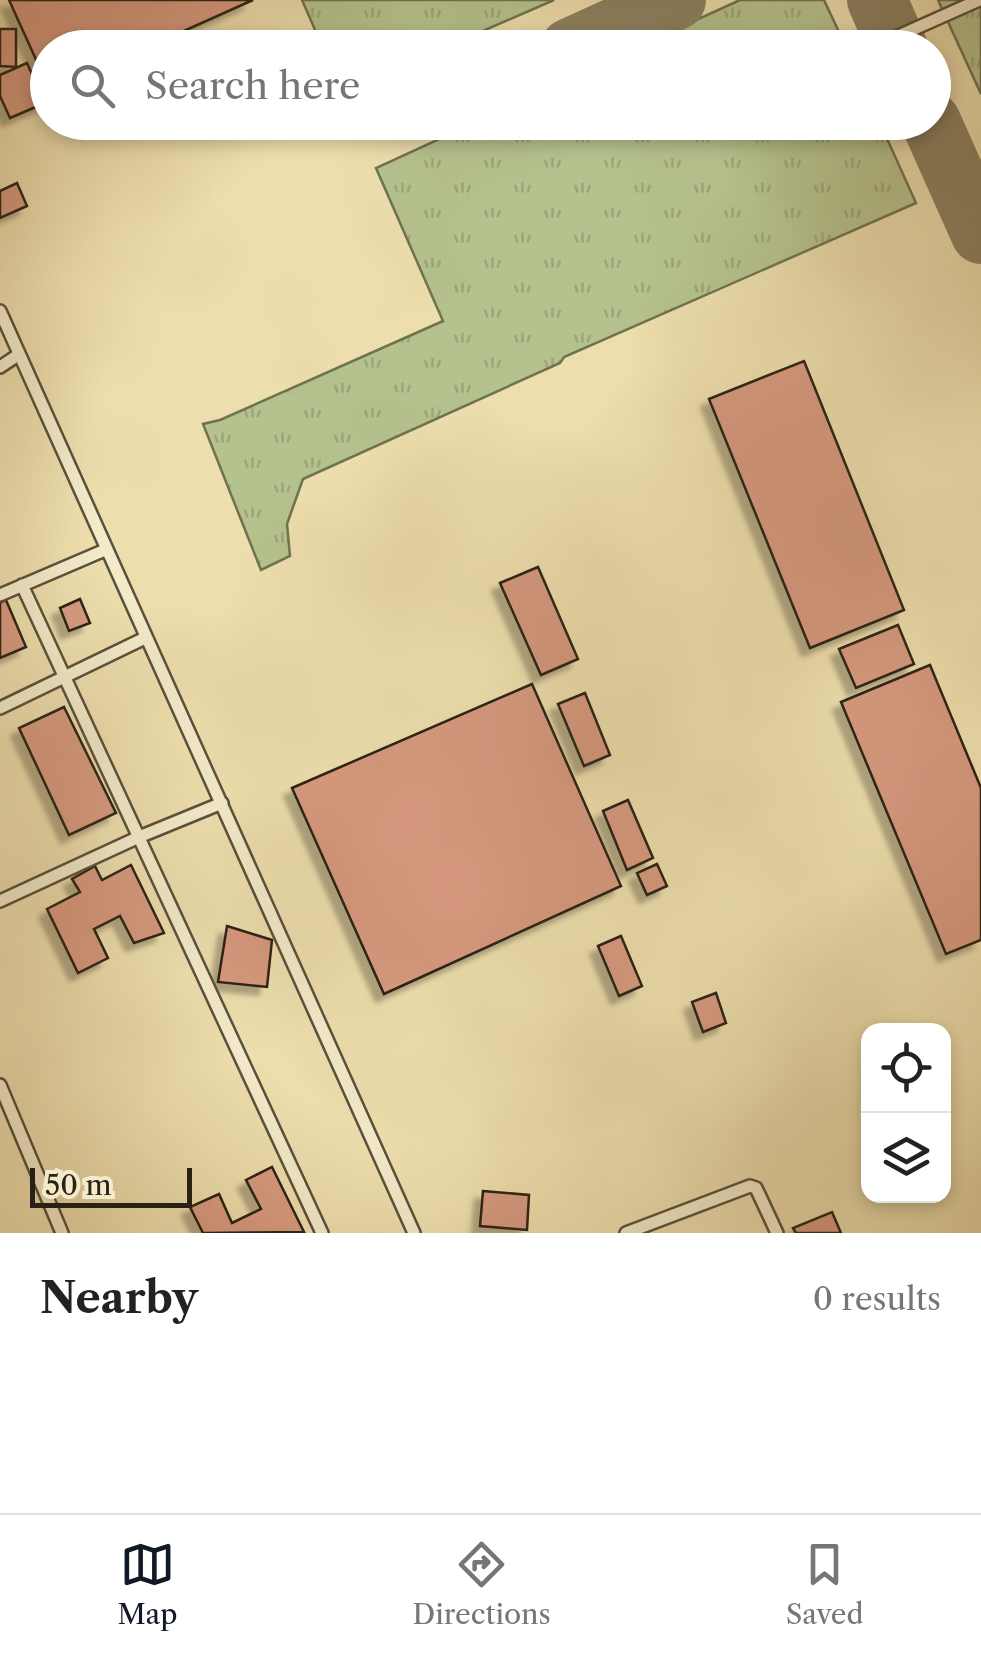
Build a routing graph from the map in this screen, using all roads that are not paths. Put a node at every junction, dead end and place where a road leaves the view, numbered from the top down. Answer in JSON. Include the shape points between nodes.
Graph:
{"nodes":[{"id":1,"x":979,"y":0,"type":"edge"},
{"id":2,"x":912,"y":30,"type":"edge"},
{"id":3,"x":0,"y":311,"type":"edge"},
{"id":4,"x":18,"y":355,"type":"junction"},
{"id":5,"x":0,"y":368,"type":"edge"},
{"id":6,"x":106,"y":550,"type":"junction"},
{"id":7,"x":22,"y":585,"type":"junction"},
{"id":8,"x":0,"y":595,"type":"edge"},
{"id":9,"x":145,"y":638,"type":"junction"},
{"id":10,"x":64,"y":678,"type":"junction"},
{"id":11,"x":0,"y":708,"type":"edge"},
{"id":12,"x":222,"y":803,"type":"junction"},
{"id":13,"x":138,"y":837,"type":"junction"},
{"id":14,"x":0,"y":901,"type":"edge"},
{"id":15,"x":0,"y":1086,"type":"edge"},
{"id":16,"x":62,"y":1233,"type":"edge"},
{"id":17,"x":322,"y":1233,"type":"edge"},
{"id":18,"x":414,"y":1233,"type":"edge"},
{"id":19,"x":626,"y":1233,"type":"edge"},
{"id":20,"x":777,"y":1233,"type":"edge"}],
"edges":[{"from":1,"to":2,"type":"lane"},
{"from":3,"to":4,"type":"lane"},
{"from":4,"to":5,"type":"lane"},
{"from":4,"to":6,"type":"lane"},
{"from":6,"to":7,"type":"lane"},
{"from":6,"to":9,"type":"lane"},
{"from":7,"to":8,"type":"lane"},
{"from":7,"to":10,"type":"lane"},
{"from":9,"to":10,"type":"lane"},
{"from":9,"to":12,"type":"lane"},
{"from":10,"to":11,"type":"lane"},
{"from":10,"to":13,"type":"lane"},
{"from":12,"to":13,"type":"lane"},
{"from":12,"to":18,"type":"lane"},
{"from":13,"to":14,"type":"lane"},
{"from":13,"to":17,"type":"lane"},
{"from":15,"to":16,"type":"lane"},
{"from":19,"to":20,"type":"lane","via":[[750,1186]]}]}
